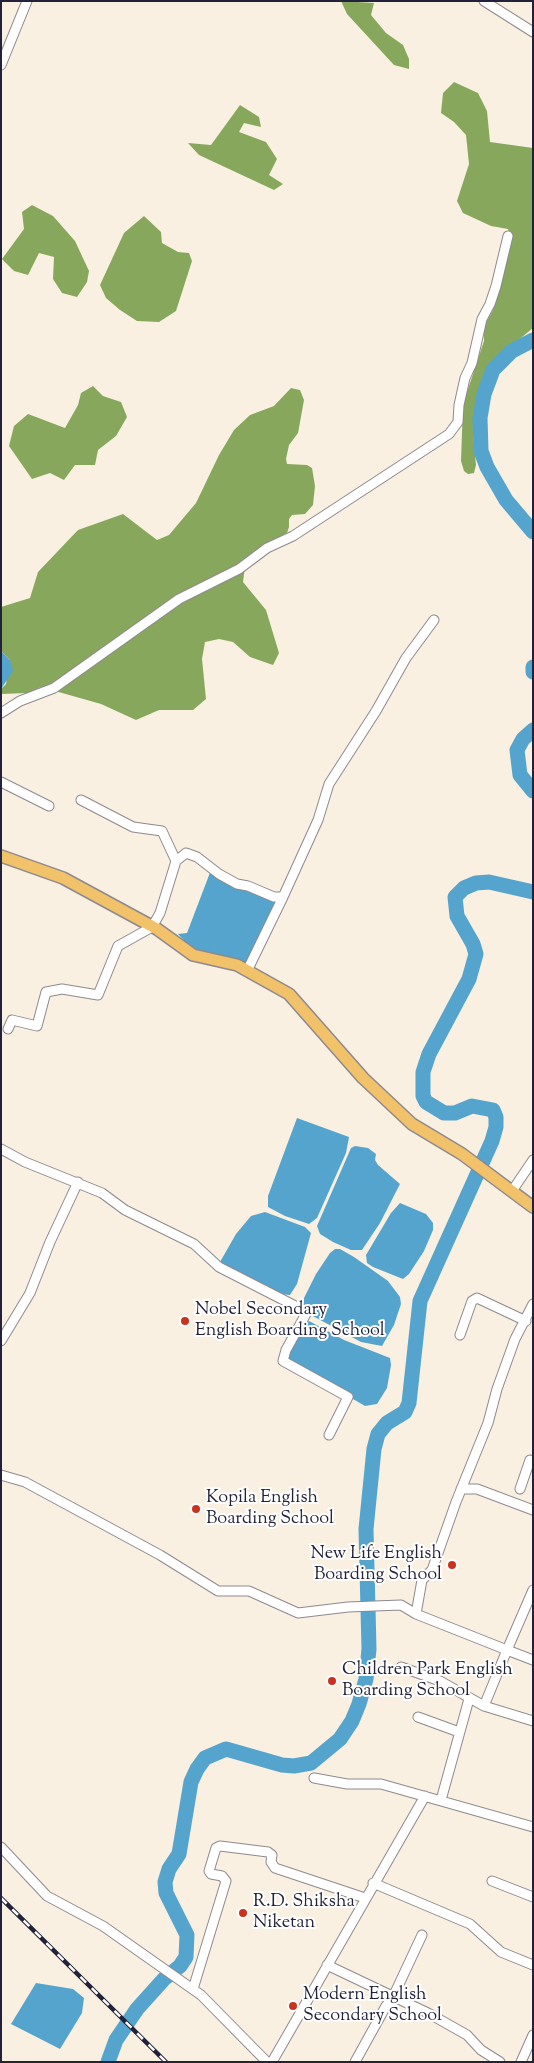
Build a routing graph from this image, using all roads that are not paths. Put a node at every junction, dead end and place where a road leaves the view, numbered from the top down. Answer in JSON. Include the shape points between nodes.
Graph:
{"nodes":[{"id":1,"x":27,"y":1,"type":"edge"},
{"id":2,"x":484,"y":1,"type":"edge"},
{"id":3,"x":533,"y":32,"type":"edge"},
{"id":4,"x":1,"y":65,"type":"edge"},
{"id":5,"x":508,"y":236,"type":"dead end"},
{"id":6,"x":434,"y":620,"type":"dead end"},
{"id":7,"x":1,"y":713,"type":"edge"},
{"id":8,"x":1,"y":782,"type":"edge"},
{"id":9,"x":81,"y":800,"type":"dead end"},
{"id":10,"x":49,"y":806,"type":"dead end"},
{"id":11,"x":1,"y":856,"type":"edge"},
{"id":12,"x":176,"y":862,"type":"junction"},
{"id":13,"x":283,"y":897,"type":"junction"},
{"id":14,"x":152,"y":927,"type":"junction"},
{"id":15,"x":247,"y":971,"type":"junction"},
{"id":16,"x":8,"y":1029,"type":"dead end"},
{"id":17,"x":1,"y":1149,"type":"edge"},
{"id":18,"x":533,"y":1160,"type":"edge"},
{"id":19,"x":78,"y":1182,"type":"junction"},
{"id":20,"x":512,"y":1191,"type":"junction"},
{"id":21,"x":533,"y":1207,"type":"edge"},
{"id":22,"x":533,"y":1304,"type":"edge"},
{"id":23,"x":526,"y":1321,"type":"junction"},
{"id":24,"x":460,"y":1335,"type":"dead end"},
{"id":25,"x":1,"y":1341,"type":"edge"},
{"id":26,"x":329,"y":1435,"type":"dead end"},
{"id":27,"x":532,"y":1458,"type":"edge"},
{"id":28,"x":1,"y":1474,"type":"edge"},
{"id":29,"x":461,"y":1489,"type":"junction"},
{"id":30,"x":520,"y":1489,"type":"dead end"},
{"id":31,"x":533,"y":1510,"type":"edge"},
{"id":32,"x":533,"y":1590,"type":"edge"},
{"id":33,"x":416,"y":1614,"type":"junction"},
{"id":34,"x":507,"y":1650,"type":"junction"},
{"id":35,"x":533,"y":1660,"type":"edge"},
{"id":36,"x":401,"y":1667,"type":"dead end"},
{"id":37,"x":469,"y":1699,"type":"junction"},
{"id":38,"x":484,"y":1706,"type":"junction"},
{"id":39,"x":418,"y":1717,"type":"dead end"},
{"id":40,"x":533,"y":1721,"type":"edge"},
{"id":41,"x":459,"y":1732,"type":"junction"},
{"id":42,"x":314,"y":1778,"type":"dead end"},
{"id":43,"x":425,"y":1796,"type":"junction"},
{"id":44,"x":441,"y":1800,"type":"junction"},
{"id":45,"x":533,"y":1826,"type":"edge"},
{"id":46,"x":1,"y":1848,"type":"edge"},
{"id":47,"x":492,"y":1882,"type":"dead end"},
{"id":48,"x":373,"y":1883,"type":"junction"},
{"id":49,"x":533,"y":1897,"type":"edge"},
{"id":50,"x":365,"y":1898,"type":"junction"},
{"id":51,"x":422,"y":1935,"type":"dead end"},
{"id":52,"x":327,"y":1965,"type":"junction"},
{"id":53,"x":533,"y":1965,"type":"edge"},
{"id":54,"x":193,"y":1989,"type":"junction"},
{"id":55,"x":393,"y":1997,"type":"junction"},
{"id":56,"x":533,"y":2035,"type":"edge"},
{"id":57,"x":267,"y":2062,"type":"edge"},
{"id":58,"x":272,"y":2062,"type":"edge"},
{"id":59,"x":355,"y":2062,"type":"edge"},
{"id":60,"x":500,"y":2062,"type":"edge"},
{"id":61,"x":520,"y":2062,"type":"edge"}],
"edges":[{"from":1,"to":4,"type":"street"},
{"from":2,"to":3,"type":"street"},
{"from":5,"to":7,"type":"street","via":[[496,286],[482,319],[465,378],[458,422],[449,434],[293,536],[267,548],[240,569],[179,599],[54,688]]},
{"from":6,"to":13,"type":"street","via":[[406,658],[329,784],[318,820]]},
{"from":8,"to":10,"type":"street"},
{"from":9,"to":12,"type":"street","via":[[133,827],[162,831]]},
{"from":11,"to":14,"type":"main road","via":[[63,878]]},
{"from":12,"to":13,"type":"street","via":[[186,853],[237,884]]},
{"from":12,"to":14,"type":"street","via":[[160,913]]},
{"from":13,"to":15,"type":"street"},
{"from":14,"to":15,"type":"main road","via":[[193,955],[237,965]]},
{"from":14,"to":16,"type":"street","via":[[118,946],[98,995],[62,989],[46,992],[37,1026],[12,1020]]},
{"from":15,"to":20,"type":"main road","via":[[289,994],[363,1078],[412,1124],[462,1154]]},
{"from":17,"to":19,"type":"street"},
{"from":18,"to":20,"type":"street"},
{"from":19,"to":25,"type":"street","via":[[30,1293]]},
{"from":19,"to":26,"type":"street","via":[[102,1193],[125,1210],[194,1244],[219,1267],[240,1279],[307,1312],[283,1361],[348,1397]]},
{"from":20,"to":21,"type":"main road"},
{"from":22,"to":23,"type":"street"},
{"from":23,"to":24,"type":"street","via":[[477,1298],[472,1301]]},
{"from":23,"to":29,"type":"street","via":[[515,1339],[488,1423]]},
{"from":27,"to":30,"type":"street"},
{"from":28,"to":33,"type":"street","via":[[25,1482],[160,1555],[218,1591],[249,1591],[298,1613],[401,1605]]},
{"from":29,"to":31,"type":"street","via":[[476,1490]]},
{"from":29,"to":33,"type":"street","via":[[432,1570],[422,1580]]},
{"from":32,"to":34,"type":"street"},
{"from":33,"to":34,"type":"street"},
{"from":34,"to":35,"type":"street"},
{"from":34,"to":38,"type":"street"},
{"from":36,"to":37,"type":"street","via":[[440,1681]]},
{"from":37,"to":38,"type":"street"},
{"from":37,"to":41,"type":"street"},
{"from":38,"to":40,"type":"street"},
{"from":39,"to":41,"type":"street"},
{"from":41,"to":44,"type":"street"},
{"from":42,"to":43,"type":"street","via":[[347,1784],[381,1784]]},
{"from":43,"to":44,"type":"street"},
{"from":43,"to":48,"type":"street"},
{"from":44,"to":45,"type":"street"},
{"from":46,"to":54,"type":"street","via":[[47,1896],[103,1926]]},
{"from":47,"to":49,"type":"street"},
{"from":48,"to":50,"type":"street"},
{"from":48,"to":53,"type":"street","via":[[470,1924],[501,1952]]},
{"from":50,"to":52,"type":"street"},
{"from":50,"to":54,"type":"street","via":[[275,1868],[268,1852],[216,1848],[209,1871],[226,1881]]},
{"from":51,"to":55,"type":"street"},
{"from":52,"to":55,"type":"street"},
{"from":52,"to":58,"type":"street"},
{"from":54,"to":57,"type":"street"},
{"from":55,"to":59,"type":"street"},
{"from":55,"to":60,"type":"street","via":[[467,2036]]},
{"from":56,"to":61,"type":"street"}]}
